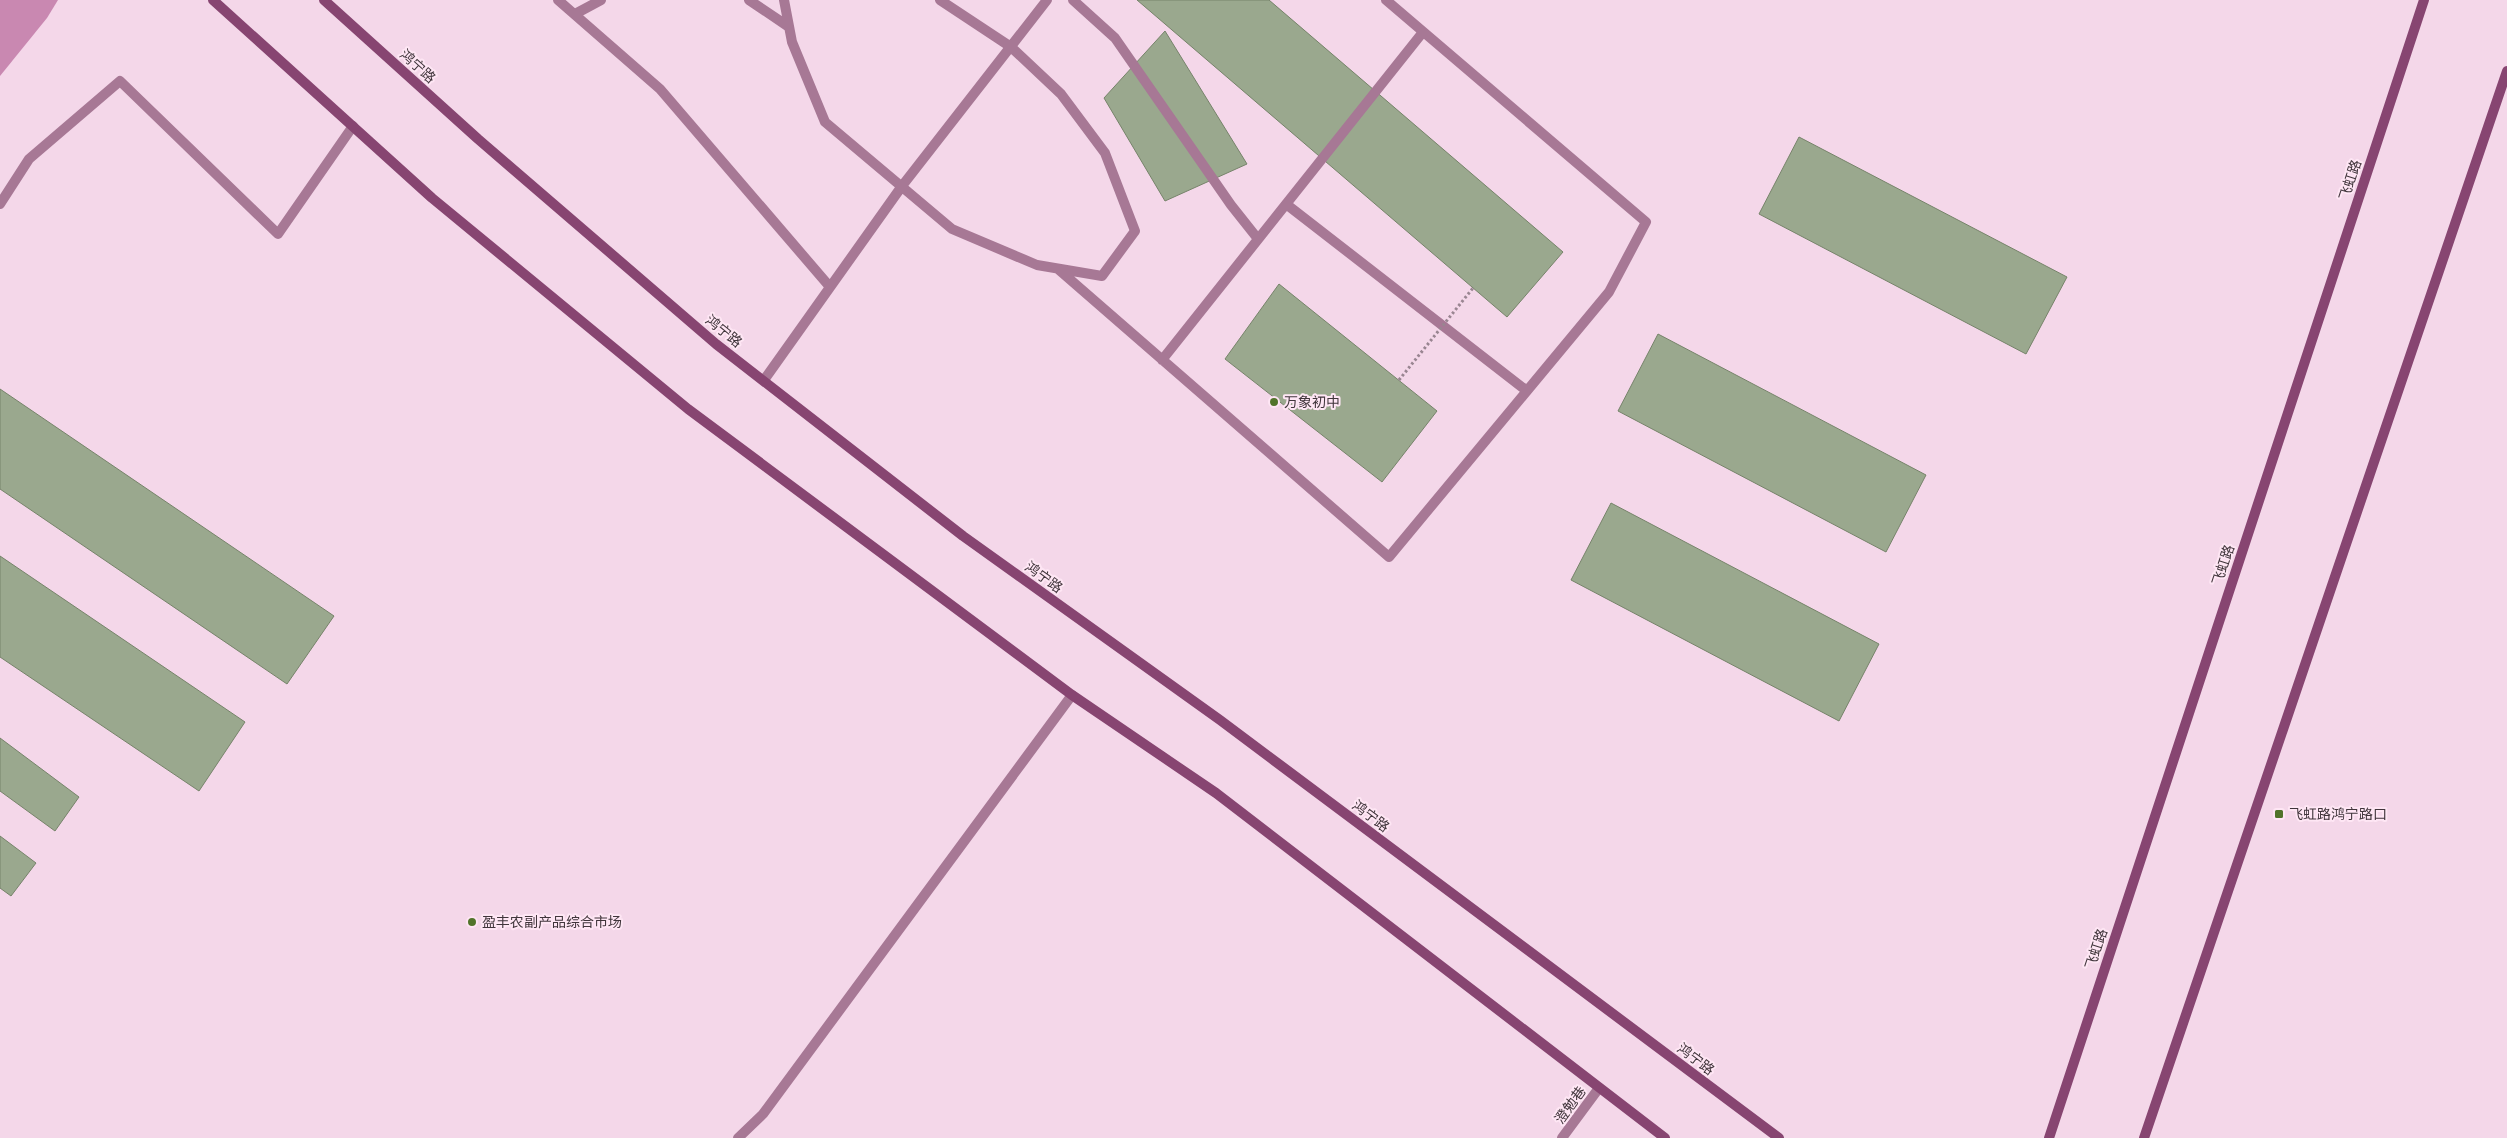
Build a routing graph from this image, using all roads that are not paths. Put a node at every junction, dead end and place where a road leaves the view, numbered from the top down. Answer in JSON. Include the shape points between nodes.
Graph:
{"nodes":[{"id":1,"x":213,"y":0,"type":"edge"},
{"id":2,"x":324,"y":0,"type":"edge"},
{"id":3,"x":558,"y":0,"type":"edge"},
{"id":4,"x":601,"y":0,"type":"edge"},
{"id":5,"x":748,"y":0,"type":"edge"},
{"id":6,"x":784,"y":0,"type":"edge"},
{"id":7,"x":940,"y":0,"type":"edge"},
{"id":8,"x":1047,"y":0,"type":"edge"},
{"id":9,"x":1073,"y":0,"type":"edge"},
{"id":10,"x":1386,"y":0,"type":"edge"},
{"id":11,"x":2424,"y":0,"type":"edge"},
{"id":12,"x":575,"y":14,"type":"junction"},
{"id":13,"x":789,"y":27,"type":"junction"},
{"id":14,"x":1423,"y":32,"type":"junction"},
{"id":15,"x":1011,"y":46,"type":"junction"},
{"id":16,"x":2507,"y":71,"type":"edge"},
{"id":17,"x":353,"y":126,"type":"junction"},
{"id":18,"x":902,"y":186,"type":"junction"},
{"id":19,"x":0,"y":204,"type":"edge"},
{"id":20,"x":1286,"y":204,"type":"junction"},
{"id":21,"x":1258,"y":239,"type":"junction"},
{"id":22,"x":1058,"y":269,"type":"junction"},
{"id":23,"x":830,"y":287,"type":"junction"},
{"id":24,"x":1162,"y":360,"type":"junction"},
{"id":25,"x":764,"y":380,"type":"junction"},
{"id":26,"x":1527,"y":391,"type":"junction"},
{"id":27,"x":1072,"y":695,"type":"junction"},
{"id":28,"x":1599,"y":1088,"type":"junction"},
{"id":29,"x":738,"y":1138,"type":"edge"},
{"id":30,"x":1562,"y":1138,"type":"edge"},
{"id":31,"x":1665,"y":1138,"type":"edge"},
{"id":32,"x":1779,"y":1138,"type":"edge"},
{"id":33,"x":2049,"y":1138,"type":"edge"},
{"id":34,"x":2144,"y":1138,"type":"edge"}],
"edges":[{"from":1,"to":17,"type":"main road"},
{"from":2,"to":25,"type":"main road","name":"鸿宁路","via":[[478,139],[716,344]]},
{"from":3,"to":12,"type":"street"},
{"from":4,"to":12,"type":"street"},
{"from":5,"to":13,"type":"street"},
{"from":6,"to":13,"type":"street"},
{"from":7,"to":15,"type":"street"},
{"from":8,"to":15,"type":"street"},
{"from":9,"to":21,"type":"street","via":[[1115,38]]},
{"from":10,"to":14,"type":"street"},
{"from":11,"to":33,"type":"main road","name":"飞虹路"},
{"from":12,"to":23,"type":"street","via":[[660,89]]},
{"from":13,"to":18,"type":"street","via":[[792,42],[825,122]]},
{"from":14,"to":20,"type":"street"},
{"from":14,"to":26,"type":"street","via":[[1646,222],[1609,292]]},
{"from":15,"to":18,"type":"street"},
{"from":15,"to":22,"type":"street","via":[[1061,94],[1105,153],[1135,231],[1102,276]]},
{"from":16,"to":34,"type":"main road"},
{"from":17,"to":19,"type":"street","via":[[278,234],[120,80],[29,159]]},
{"from":17,"to":27,"type":"main road","via":[[432,198],[688,410]]},
{"from":18,"to":22,"type":"street","via":[[952,228],[1037,265]]},
{"from":18,"to":23,"type":"street"},
{"from":20,"to":21,"type":"street"},
{"from":20,"to":26,"type":"street"},
{"from":21,"to":24,"type":"street"},
{"from":22,"to":24,"type":"street"},
{"from":23,"to":25,"type":"street"},
{"from":24,"to":26,"type":"street","via":[[1389,557]]},
{"from":25,"to":32,"type":"main road","name":"鸿宁路","via":[[963,536],[1220,720]]},
{"from":27,"to":28,"type":"main road","via":[[1216,793]]},
{"from":27,"to":29,"type":"street","via":[[763,1114]]},
{"from":28,"to":30,"type":"street","name":"澄勉巷"},
{"from":28,"to":31,"type":"main road"}]}
